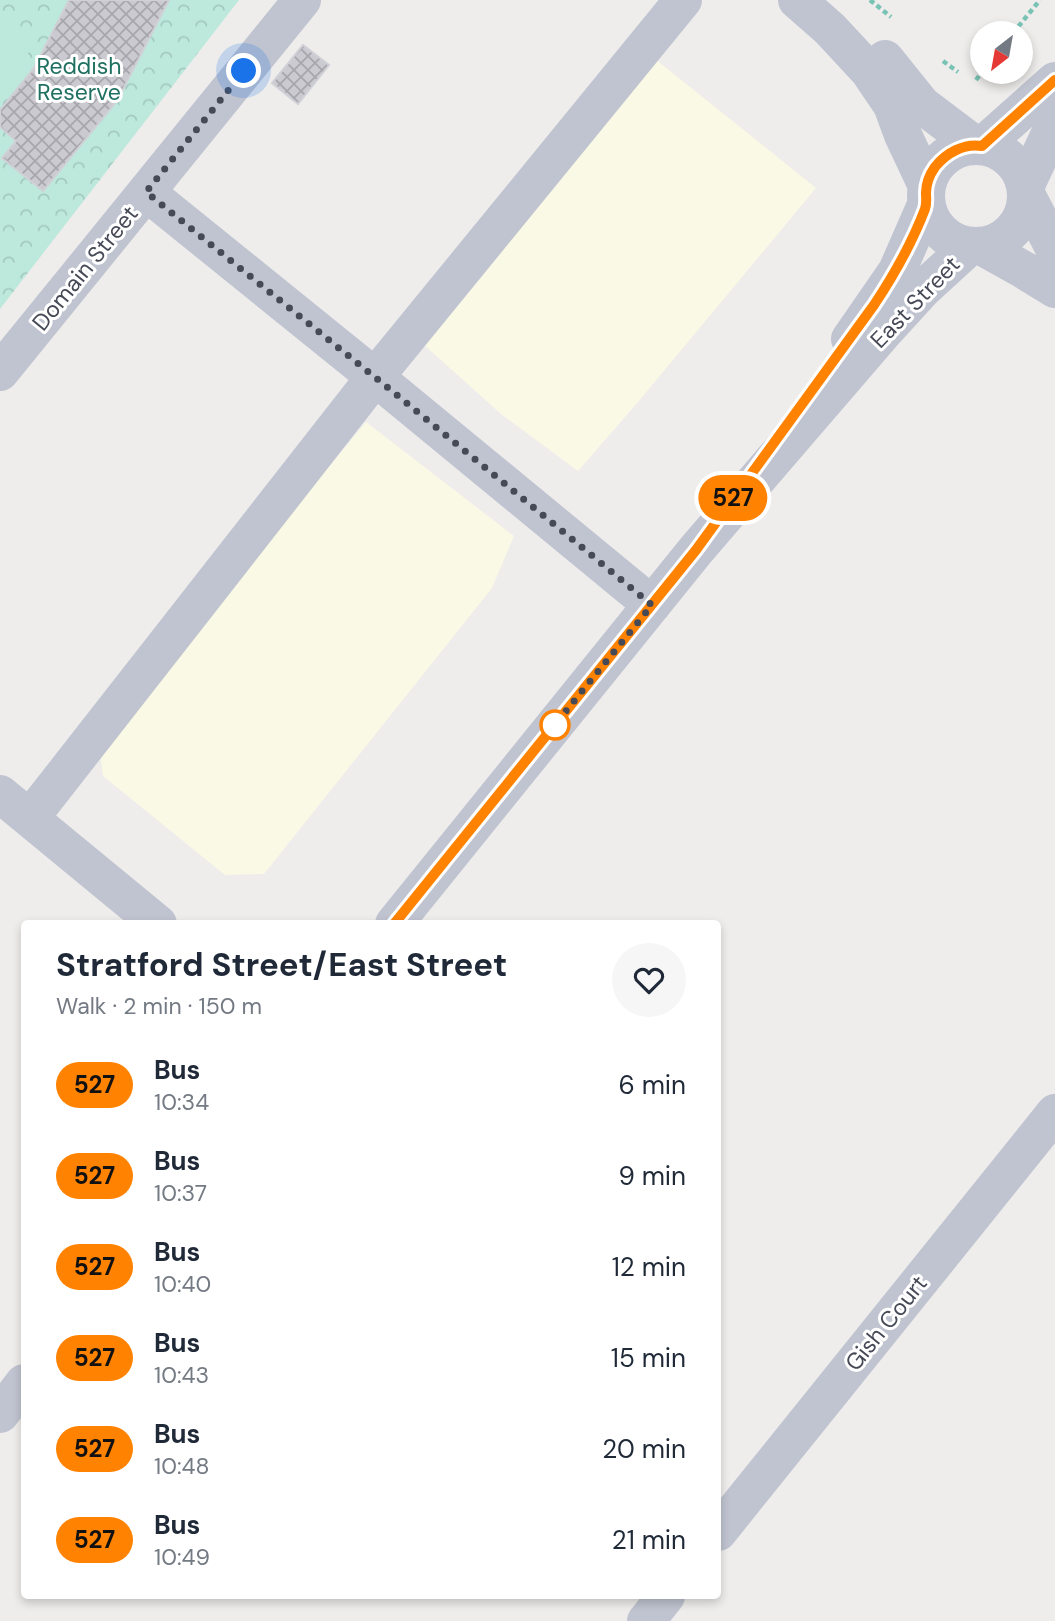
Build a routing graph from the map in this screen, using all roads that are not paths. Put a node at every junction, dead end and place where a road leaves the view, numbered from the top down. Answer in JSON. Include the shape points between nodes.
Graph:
{"nodes":[{"id":1,"x":302,"y":0,"type":"edge"},
{"id":2,"x":683,"y":0,"type":"edge"},
{"id":3,"x":797,"y":0,"type":"edge"},
{"id":4,"x":809,"y":0,"type":"edge"},
{"id":5,"x":1055,"y":80,"type":"edge"},
{"id":6,"x":1055,"y":123,"type":"edge"},
{"id":7,"x":979,"y":145,"type":"junction"},
{"id":8,"x":1027,"y":191,"type":"junction"},
{"id":9,"x":146,"y":192,"type":"junction"},
{"id":10,"x":927,"y":195,"type":"junction"},
{"id":11,"x":976,"y":246,"type":"junction"},
{"id":12,"x":1055,"y":250,"type":"edge"},
{"id":13,"x":1055,"y":289,"type":"edge"},
{"id":14,"x":0,"y":372,"type":"edge"},
{"id":15,"x":375,"y":377,"type":"junction"},
{"id":16,"x":696,"y":550,"type":"junction"},
{"id":17,"x":652,"y":605,"type":"junction"},
{"id":18,"x":0,"y":794,"type":"edge"},
{"id":19,"x":30,"y":818,"type":"junction"},
{"id":20,"x":153,"y":920,"type":"edge"},
{"id":21,"x":397,"y":920,"type":"edge"},
{"id":22,"x":1055,"y":1113,"type":"edge"},
{"id":23,"x":21,"y":1387,"type":"edge"},
{"id":24,"x":0,"y":1414,"type":"edge"},
{"id":25,"x":721,"y":1528,"type":"edge"},
{"id":26,"x":664,"y":1599,"type":"edge"},
{"id":27,"x":646,"y":1621,"type":"edge"}],
"edges":[{"from":1,"to":9,"type":"street","name":"Domain Street"},
{"from":2,"to":15,"type":"street"},
{"from":3,"to":10,"type":"street","via":[[869,71],[892,105]]},
{"from":4,"to":7,"type":"street","via":[[827,9],[880,54],[922,105]]},
{"from":5,"to":7,"type":"street"},
{"from":6,"to":8,"type":"street"},
{"from":7,"to":8,"type":"street","via":[[1011,159]]},
{"from":7,"to":10,"type":"street","via":[[944,157],[933,170]]},
{"from":8,"to":11,"type":"street","via":[[1018,225],[995,243]]},
{"from":8,"to":12,"type":"street"},
{"from":9,"to":14,"type":"street","name":"Domain Street"},
{"from":9,"to":15,"type":"street"},
{"from":10,"to":11,"type":"street","via":[[932,220],[942,233],[955,242]]},
{"from":10,"to":16,"type":"street","name":"East Street","via":[[897,271]]},
{"from":11,"to":13,"type":"street"},
{"from":11,"to":16,"type":"street","name":"East Street","via":[[923,289]]},
{"from":15,"to":17,"type":"street"},
{"from":15,"to":19,"type":"street"},
{"from":16,"to":17,"type":"street","name":"East Street"},
{"from":17,"to":21,"type":"street","name":"East Street"},
{"from":18,"to":19,"type":"street"},
{"from":19,"to":20,"type":"street"},
{"from":22,"to":25,"type":"street","name":"Gish Court"},
{"from":23,"to":24,"type":"street"},
{"from":26,"to":27,"type":"street"}]}
